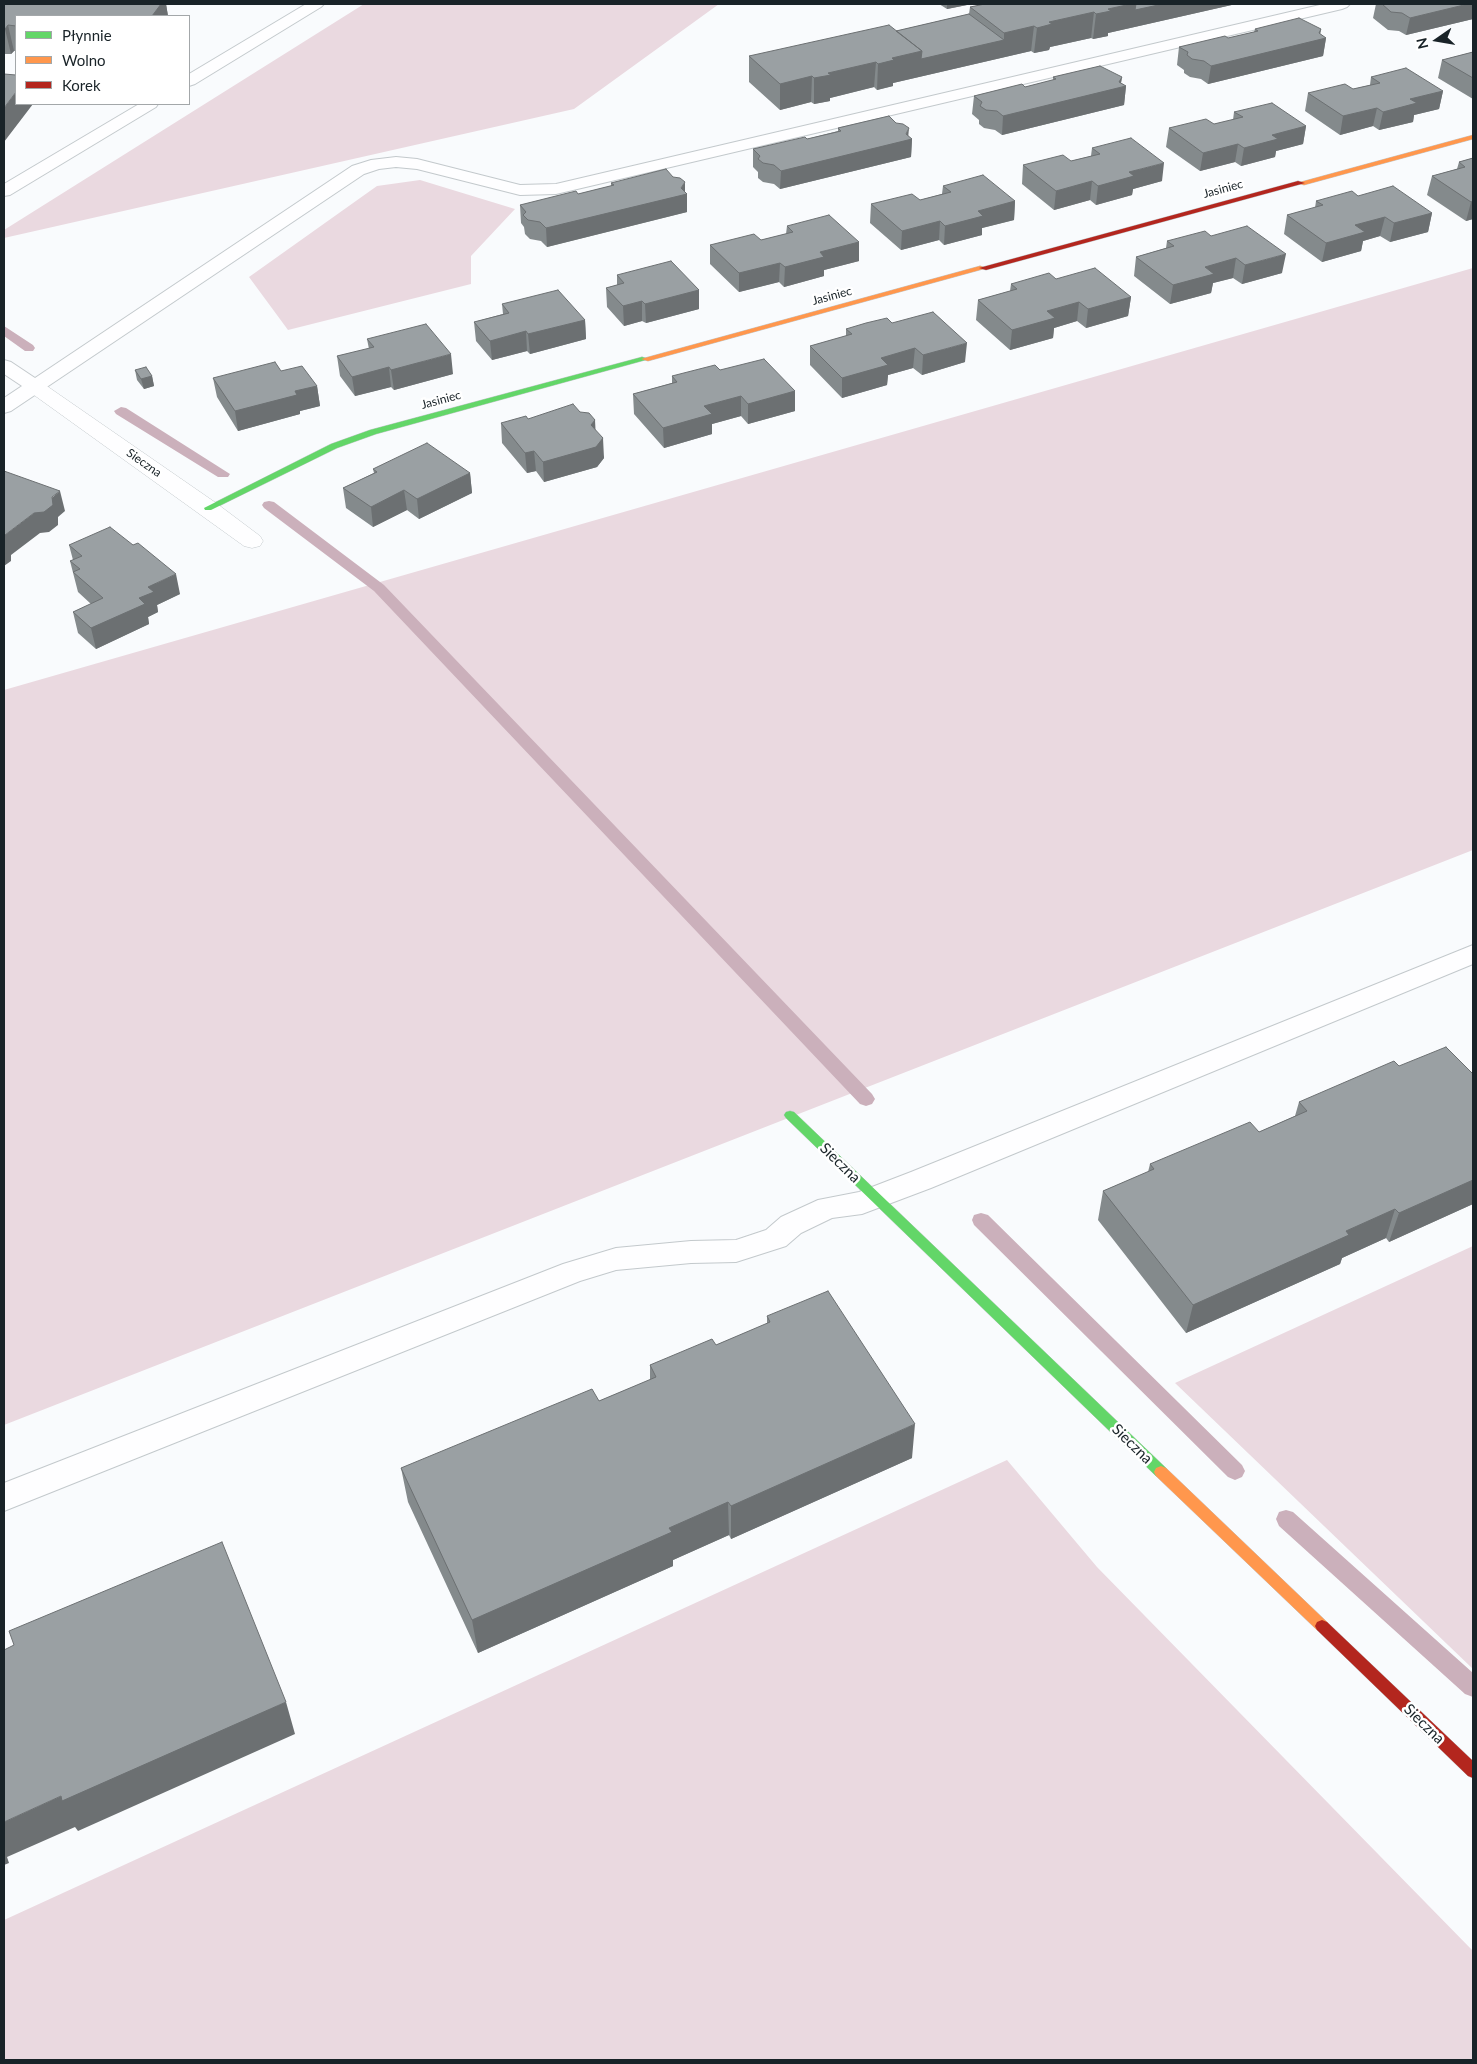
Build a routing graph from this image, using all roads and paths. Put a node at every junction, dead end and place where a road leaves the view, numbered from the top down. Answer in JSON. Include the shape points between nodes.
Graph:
{"nodes":[{"id":1,"x":316,"y":4,"type":"edge"},
{"id":2,"x":1342,"y":4,"type":"edge"},
{"id":3,"x":190,"y":79,"type":"edge"},
{"id":4,"x":148,"y":105,"type":"edge"},
{"id":5,"x":1473,"y":137,"type":"edge"},
{"id":6,"x":4,"y":191,"type":"edge"},
{"id":7,"x":4,"y":366,"type":"edge"},
{"id":8,"x":34,"y":386,"type":"junction"},
{"id":9,"x":4,"y":407,"type":"edge"},
{"id":10,"x":208,"y":508,"type":"junction"},
{"id":11,"x":252,"y":542,"type":"dead end"},
{"id":12,"x":1473,"y":954,"type":"edge"},
{"id":13,"x":790,"y":1115,"type":"dead end"},
{"id":14,"x":876,"y":1198,"type":"junction"},
{"id":15,"x":4,"y":1497,"type":"edge"},
{"id":16,"x":1473,"y":1771,"type":"edge"}],
"edges":[{"from":1,"to":3,"type":"lane"},
{"from":2,"to":8,"type":"lane","via":[[556,188],[520,190],[417,164],[376,164],[358,170]]},
{"from":4,"to":6,"type":"lane"},
{"from":5,"to":10,"type":"street","name":"Jasiniec","via":[[373,432],[334,446]]},
{"from":7,"to":8,"type":"lane"},
{"from":8,"to":9,"type":"lane"},
{"from":8,"to":10,"type":"street","name":"Sieczna"},
{"from":10,"to":11,"type":"street","name":"Sieczna"},
{"from":12,"to":14,"type":"lane"},
{"from":13,"to":14,"type":"street","name":"Sieczna"},
{"from":14,"to":15,"type":"lane","via":[[828,1208],[791,1225],[776,1238],[736,1252],[691,1252],[616,1259],[573,1272]]},
{"from":14,"to":16,"type":"street","name":"Sieczna"}]}
